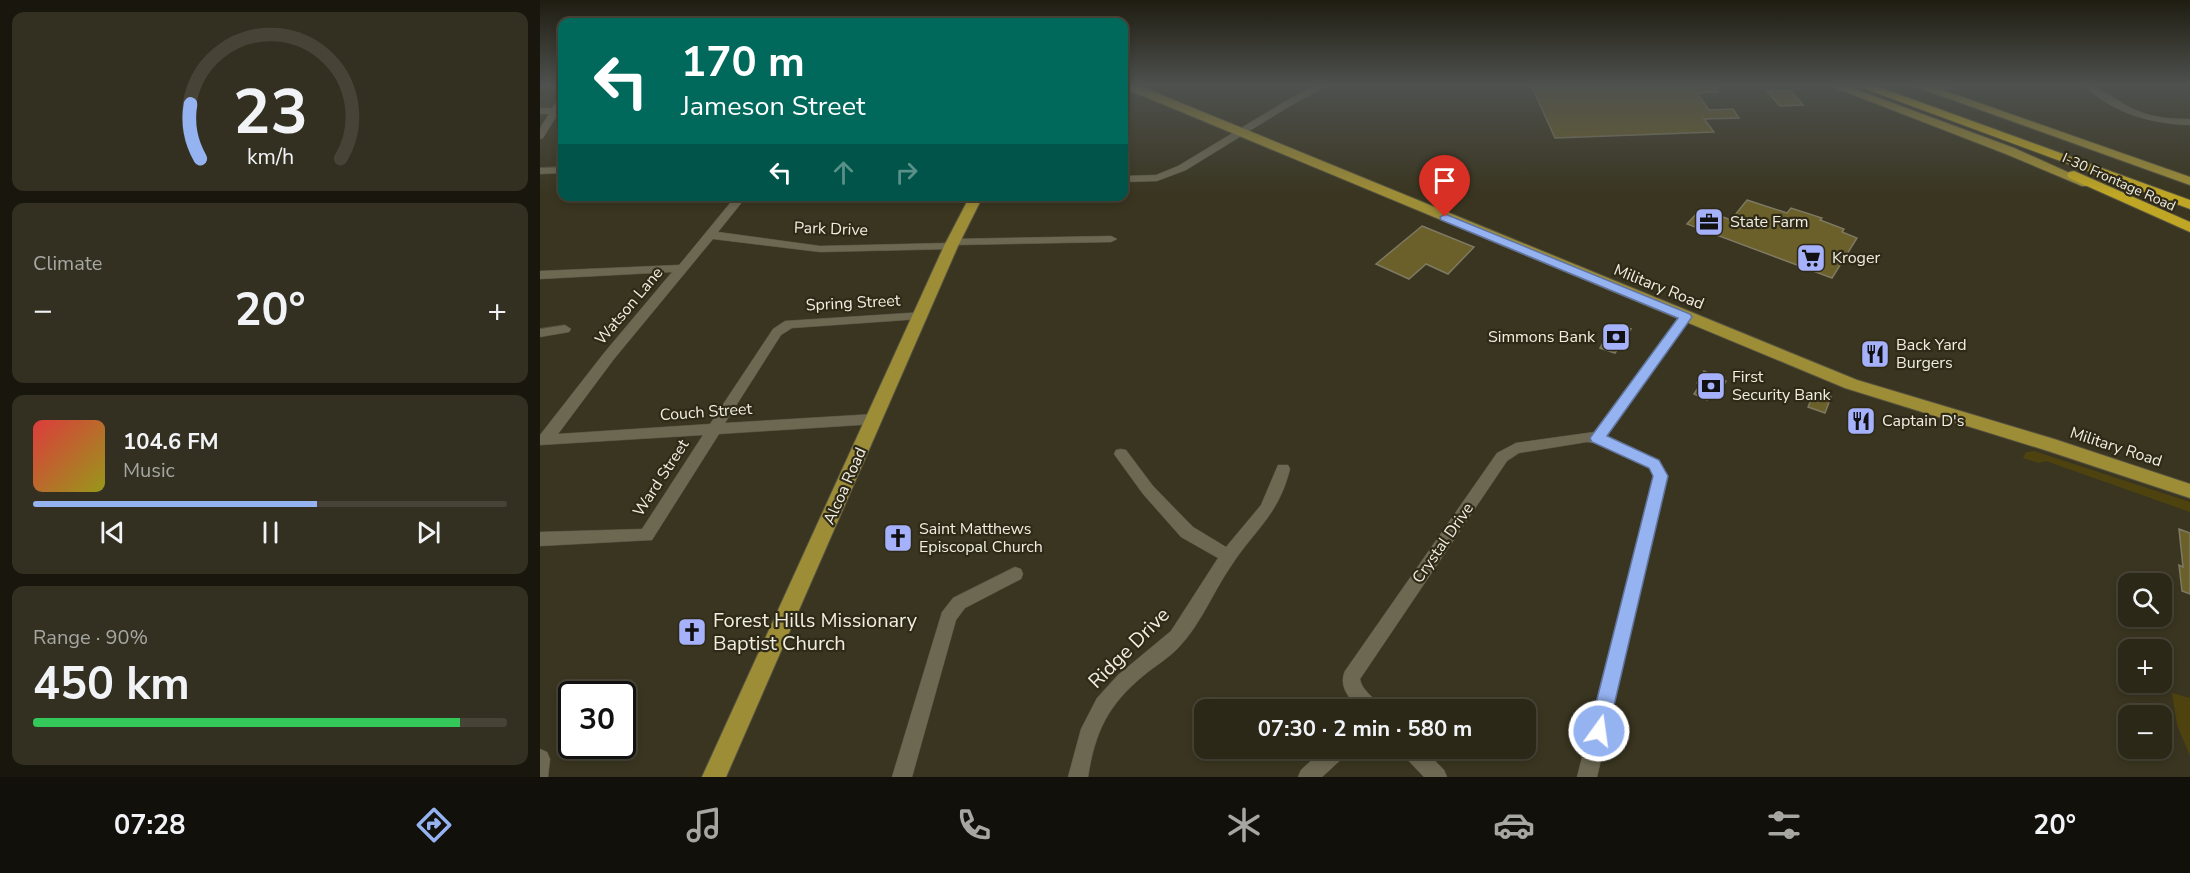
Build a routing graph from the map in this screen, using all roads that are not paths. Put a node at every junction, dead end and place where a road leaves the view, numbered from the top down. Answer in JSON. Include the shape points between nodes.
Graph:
{"nodes":[{"id":1,"x":551,"y":121,"type":"edge"},
{"id":2,"x":1216,"y":121,"type":"edge"},
{"id":3,"x":1259,"y":121,"type":"edge"},
{"id":4,"x":1929,"y":121,"type":"edge"},
{"id":5,"x":1957,"y":121,"type":"edge"},
{"id":6,"x":1961,"y":121,"type":"edge"},
{"id":7,"x":1985,"y":121,"type":"edge"},
{"id":8,"x":2018,"y":121,"type":"edge"},
{"id":9,"x":1241,"y":131,"type":"junction"},
{"id":10,"x":540,"y":136,"type":"edge"},
{"id":11,"x":558,"y":170,"type":"edge"},
{"id":12,"x":540,"y":171,"type":"edge"},
{"id":13,"x":1128,"y":179,"type":"edge"},
{"id":14,"x":2190,"y":181,"type":"edge"},
{"id":15,"x":2190,"y":194,"type":"edge"},
{"id":16,"x":738,"y":201,"type":"edge"},
{"id":17,"x":974,"y":201,"type":"edge"},
{"id":18,"x":2190,"y":205,"type":"edge"},
{"id":19,"x":2190,"y":229,"type":"edge"},
{"id":20,"x":711,"y":235,"type":"junction"},
{"id":21,"x":1111,"y":238,"type":"dead end"},
{"id":22,"x":952,"y":244,"type":"junction"},
{"id":23,"x":683,"y":268,"type":"junction"},
{"id":24,"x":540,"y":275,"type":"edge"},
{"id":25,"x":920,"y":315,"type":"junction"},
{"id":26,"x":1685,"y":317,"type":"junction"},
{"id":27,"x":789,"y":324,"type":"joint"},
{"id":28,"x":565,"y":329,"type":"dead end"},
{"id":29,"x":540,"y":333,"type":"edge"},
{"id":30,"x":875,"y":419,"type":"junction"},
{"id":31,"x":714,"y":429,"type":"junction"},
{"id":32,"x":1598,"y":438,"type":"junction"},
{"id":33,"x":542,"y":440,"type":"edge"},
{"id":34,"x":1121,"y":454,"type":"dead end"},
{"id":35,"x":1283,"y":469,"type":"dead end"},
{"id":36,"x":2190,"y":490,"type":"edge"},
{"id":37,"x":540,"y":539,"type":"edge"},
{"id":38,"x":1228,"y":556,"type":"junction"},
{"id":39,"x":1015,"y":574,"type":"dead end"},
{"id":40,"x":1363,"y":699,"type":"edge"},
{"id":41,"x":540,"y":759,"type":"edge"},
{"id":42,"x":1327,"y":759,"type":"edge"},
{"id":43,"x":1420,"y":759,"type":"edge"},
{"id":44,"x":540,"y":774,"type":"edge"},
{"id":45,"x":714,"y":777,"type":"edge"},
{"id":46,"x":902,"y":777,"type":"edge"},
{"id":47,"x":1078,"y":777,"type":"edge"},
{"id":48,"x":1308,"y":777,"type":"edge"},
{"id":49,"x":1437,"y":777,"type":"edge"},
{"id":50,"x":1587,"y":777,"type":"edge"}],
"edges":[{"from":1,"to":10,"type":"street"},
{"from":2,"to":9,"type":"main road","name":"Military Road"},
{"from":3,"to":9,"type":"street"},
{"from":4,"to":19,"type":"main road","name":"I-30 Frontage Road","via":[[2010,151]]},
{"from":5,"to":19,"type":"highway"},
{"from":6,"to":18,"type":"highway"},
{"from":7,"to":15,"type":"highway"},
{"from":8,"to":14,"type":"main road","name":"I-30 Frontage Road"},
{"from":9,"to":13,"type":"street","via":[[1182,168],[1157,177]]},
{"from":9,"to":26,"type":"main road","name":"Military Road"},
{"from":11,"to":12,"type":"street"},
{"from":16,"to":20,"type":"street","name":"Watson Lane"},
{"from":17,"to":22,"type":"main road","name":"Alcoa Road"},
{"from":20,"to":22,"type":"street","name":"Park Drive","via":[[820,249]]},
{"from":20,"to":23,"type":"street","name":"Watson Lane"},
{"from":21,"to":22,"type":"street","name":"Park Drive"},
{"from":22,"to":25,"type":"main road","name":"Alcoa Road"},
{"from":23,"to":24,"type":"street"},
{"from":23,"to":33,"type":"street","name":"Watson Lane"},
{"from":25,"to":27,"type":"street","name":"Spring Street"},
{"from":25,"to":30,"type":"main road","name":"Alcoa Road"},
{"from":26,"to":32,"type":"street"},
{"from":26,"to":36,"type":"main road","name":"Military Road","via":[[1851,384]]},
{"from":27,"to":31,"type":"street","name":"Ward Street","via":[[777,332]]},
{"from":28,"to":29,"type":"street"},
{"from":30,"to":31,"type":"street","name":"Couch Street"},
{"from":30,"to":45,"type":"main road","name":"Alcoa Road"},
{"from":31,"to":33,"type":"street","name":"Couch Street"},
{"from":31,"to":37,"type":"street","name":"Ward Street","via":[[646,535]]},
{"from":32,"to":40,"type":"street","name":"Crystal Drive","via":[[1516,448],[1502,457],[1351,677],[1353,689]]},
{"from":32,"to":50,"type":"street","via":[[1654,464],[1661,476]]},
{"from":34,"to":38,"type":"street","via":[[1187,532]]},
{"from":35,"to":38,"type":"street","name":"Ridge Drive","via":[[1278,493],[1263,517]]},
{"from":38,"to":47,"type":"street","name":"Ridge Drive","via":[[1176,639],[1122,682],[1094,716]]},
{"from":39,"to":46,"type":"street","via":[[959,603],[948,617]]},
{"from":41,"to":44,"type":"street"},
{"from":42,"to":48,"type":"street"},
{"from":43,"to":49,"type":"street"}]}
